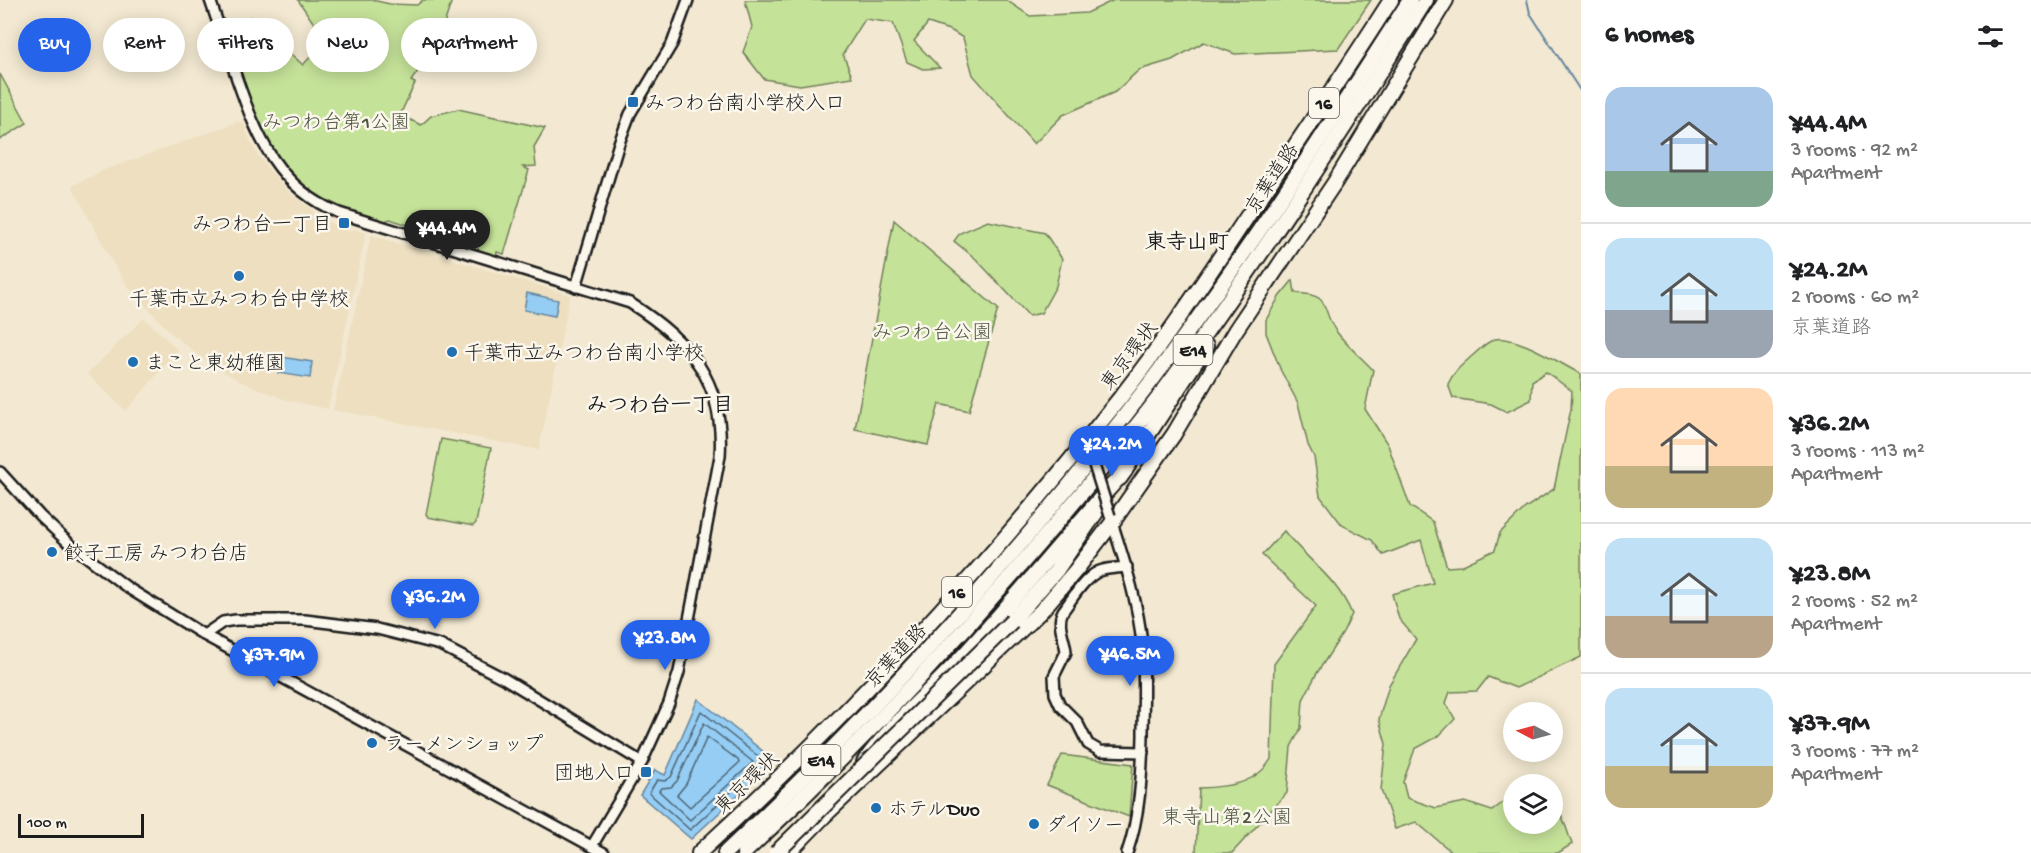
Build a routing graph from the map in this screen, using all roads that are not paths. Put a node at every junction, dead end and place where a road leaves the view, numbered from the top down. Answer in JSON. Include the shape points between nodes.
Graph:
{"nodes":[{"id":1,"x":210,"y":0,"type":"edge"},
{"id":2,"x":688,"y":0,"type":"edge"},
{"id":3,"x":1391,"y":0,"type":"edge"},
{"id":4,"x":1410,"y":0,"type":"edge"},
{"id":5,"x":1426,"y":0,"type":"edge"},
{"id":6,"x":1446,"y":0,"type":"edge"},
{"id":7,"x":1267,"y":247,"type":"junction"},
{"id":8,"x":576,"y":287,"type":"junction"},
{"id":9,"x":1087,"y":443,"type":"junction"},
{"id":10,"x":1125,"y":471,"type":"junction"},
{"id":11,"x":0,"y":472,"type":"edge"},
{"id":12,"x":1111,"y":519,"type":"junction"},
{"id":13,"x":1127,"y":567,"type":"junction"},
{"id":14,"x":204,"y":634,"type":"junction"},
{"id":15,"x":919,"y":669,"type":"junction"},
{"id":16,"x":1143,"y":752,"type":"junction"},
{"id":17,"x":642,"y":762,"type":"junction"},
{"id":18,"x":824,"y":816,"type":"junction"},
{"id":19,"x":592,"y":846,"type":"junction"},
{"id":20,"x":604,"y":853,"type":"edge"},
{"id":21,"x":699,"y":853,"type":"edge"},
{"id":22,"x":725,"y":853,"type":"edge"},
{"id":23,"x":744,"y":853,"type":"edge"},
{"id":24,"x":776,"y":853,"type":"edge"},
{"id":25,"x":788,"y":853,"type":"edge"},
{"id":26,"x":1127,"y":853,"type":"edge"}],
"edges":[{"from":1,"to":8,"type":"street","via":[[264,147],[306,195],[339,213]]},
{"from":2,"to":8,"type":"street","via":[[672,44],[630,114]]},
{"from":3,"to":9,"type":"highway","name":"東京環状","number":"16","via":[[1188,307]]},
{"from":4,"to":15,"type":"highway","name":"京葉道路","number":"E14","via":[[1256,237],[1150,383]]},
{"from":5,"to":7,"type":"highway","name":"京葉道路","number":"E14"},
{"from":6,"to":12,"type":"highway","via":[[1335,182],[1235,331],[1174,434]]},
{"from":7,"to":10,"type":"highway"},
{"from":7,"to":15,"type":"highway","name":"京葉道路","number":"E14","via":[[1112,457],[1018,568]]},
{"from":8,"to":17,"type":"street","via":[[630,303],[652,316],[687,347],[706,378],[721,427],[718,472],[679,672],[664,717]]},
{"from":9,"to":12,"type":"street","bridge":true},
{"from":9,"to":21,"type":"highway","name":"東京環状","number":"16","via":[[920,635],[762,796]]},
{"from":10,"to":18,"type":"highway","via":[[961,658],[876,744]]},
{"from":10,"to":24,"type":"highway","bridge":true,"via":[[1056,571],[1012,621]]},
{"from":11,"to":14,"type":"street","via":[[71,545],[128,588]]},
{"from":12,"to":13,"type":"street"},
{"from":12,"to":18,"type":"highway","via":[[1076,570],[1041,611]]},
{"from":13,"to":16,"type":"street","via":[[1142,641]]},
{"from":13,"to":16,"type":"street","via":[[1095,573],[1063,610],[1059,624],[1066,652],[1054,676],[1055,694],[1094,748]]},
{"from":14,"to":17,"type":"street","via":[[223,622],[236,620],[305,620],[377,629],[440,645]]},
{"from":14,"to":19,"type":"street"},
{"from":15,"to":22,"type":"highway","name":"京葉道路","number":"E14"},
{"from":15,"to":23,"type":"highway","name":"京葉道路","number":"E14","via":[[850,752]]},
{"from":16,"to":26,"type":"street","via":[[1140,795]]},
{"from":17,"to":19,"type":"street"},
{"from":18,"to":25,"type":"highway"},
{"from":19,"to":20,"type":"street"}]}
